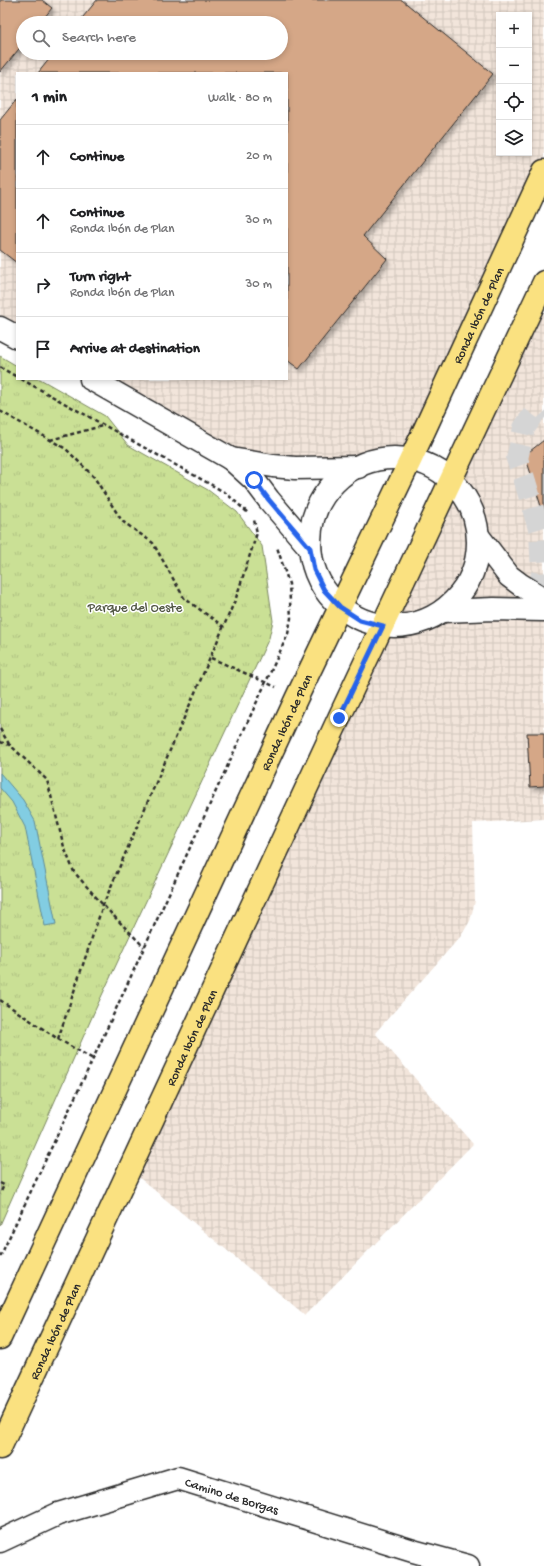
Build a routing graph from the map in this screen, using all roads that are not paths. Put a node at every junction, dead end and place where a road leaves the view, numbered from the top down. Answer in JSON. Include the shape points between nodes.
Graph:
{"nodes":[{"id":1,"x":544,"y":171,"type":"edge"},
{"id":2,"x":544,"y":282,"type":"edge"},
{"id":3,"x":0,"y":328,"type":"edge"},
{"id":4,"x":16,"y":336,"type":"edge"},
{"id":5,"x":93,"y":380,"type":"edge"},
{"id":6,"x":231,"y":459,"type":"junction"},
{"id":7,"x":411,"y":459,"type":"junction"},
{"id":8,"x":358,"y":466,"type":"junction"},
{"id":9,"x":452,"y":480,"type":"junction"},
{"id":10,"x":479,"y":537,"type":"junction"},
{"id":11,"x":310,"y":548,"type":"junction"},
{"id":12,"x":544,"y":599,"type":"edge"},
{"id":13,"x":340,"y":607,"type":"junction"},
{"id":14,"x":544,"y":610,"type":"edge"},
{"id":15,"x":443,"y":611,"type":"junction"},
{"id":16,"x":383,"y":626,"type":"junction"},
{"id":17,"x":2,"y":1330,"type":"edge"},
{"id":18,"x":0,"y":1448,"type":"edge"},
{"id":19,"x":0,"y":1541,"type":"edge"},
{"id":20,"x":468,"y":1566,"type":"edge"}],
"edges":[{"from":1,"to":7,"type":"main road","name":"Ronda Ibón de Plan"},
{"from":2,"to":9,"type":"main road","name":"Ronda Ibón de Plan"},
{"from":3,"to":4,"type":"street"},
{"from":5,"to":6,"type":"street"},
{"from":6,"to":8,"type":"street","via":[[295,468]]},
{"from":6,"to":11,"type":"street","via":[[254,480]]},
{"from":7,"to":8,"type":"street","via":[[391,458]]},
{"from":7,"to":9,"type":"street","via":[[433,467]]},
{"from":7,"to":13,"type":"main road","name":"Ronda Ibón de Plan"},
{"from":8,"to":11,"type":"street","via":[[346,473],[325,493],[313,519]]},
{"from":9,"to":10,"type":"street","via":[[465,496],[475,516]]},
{"from":9,"to":16,"type":"main road","name":"Ronda Ibón de Plan"},
{"from":10,"to":12,"type":"street","via":[[509,576]]},
{"from":10,"to":15,"type":"street","via":[[473,572],[463,591]]},
{"from":11,"to":13,"type":"street","via":[[319,582]]},
{"from":13,"to":16,"type":"street","via":[[360,620]]},
{"from":13,"to":17,"type":"main road","name":"Ronda Ibón de Plan"},
{"from":14,"to":15,"type":"street"},
{"from":15,"to":16,"type":"street","via":[[425,622]]},
{"from":16,"to":18,"type":"main road","name":"Ronda Ibón de Plan"},
{"from":19,"to":20,"type":"street","name":"Camino de Borgas","via":[[58,1514],[178,1478]]}]}
